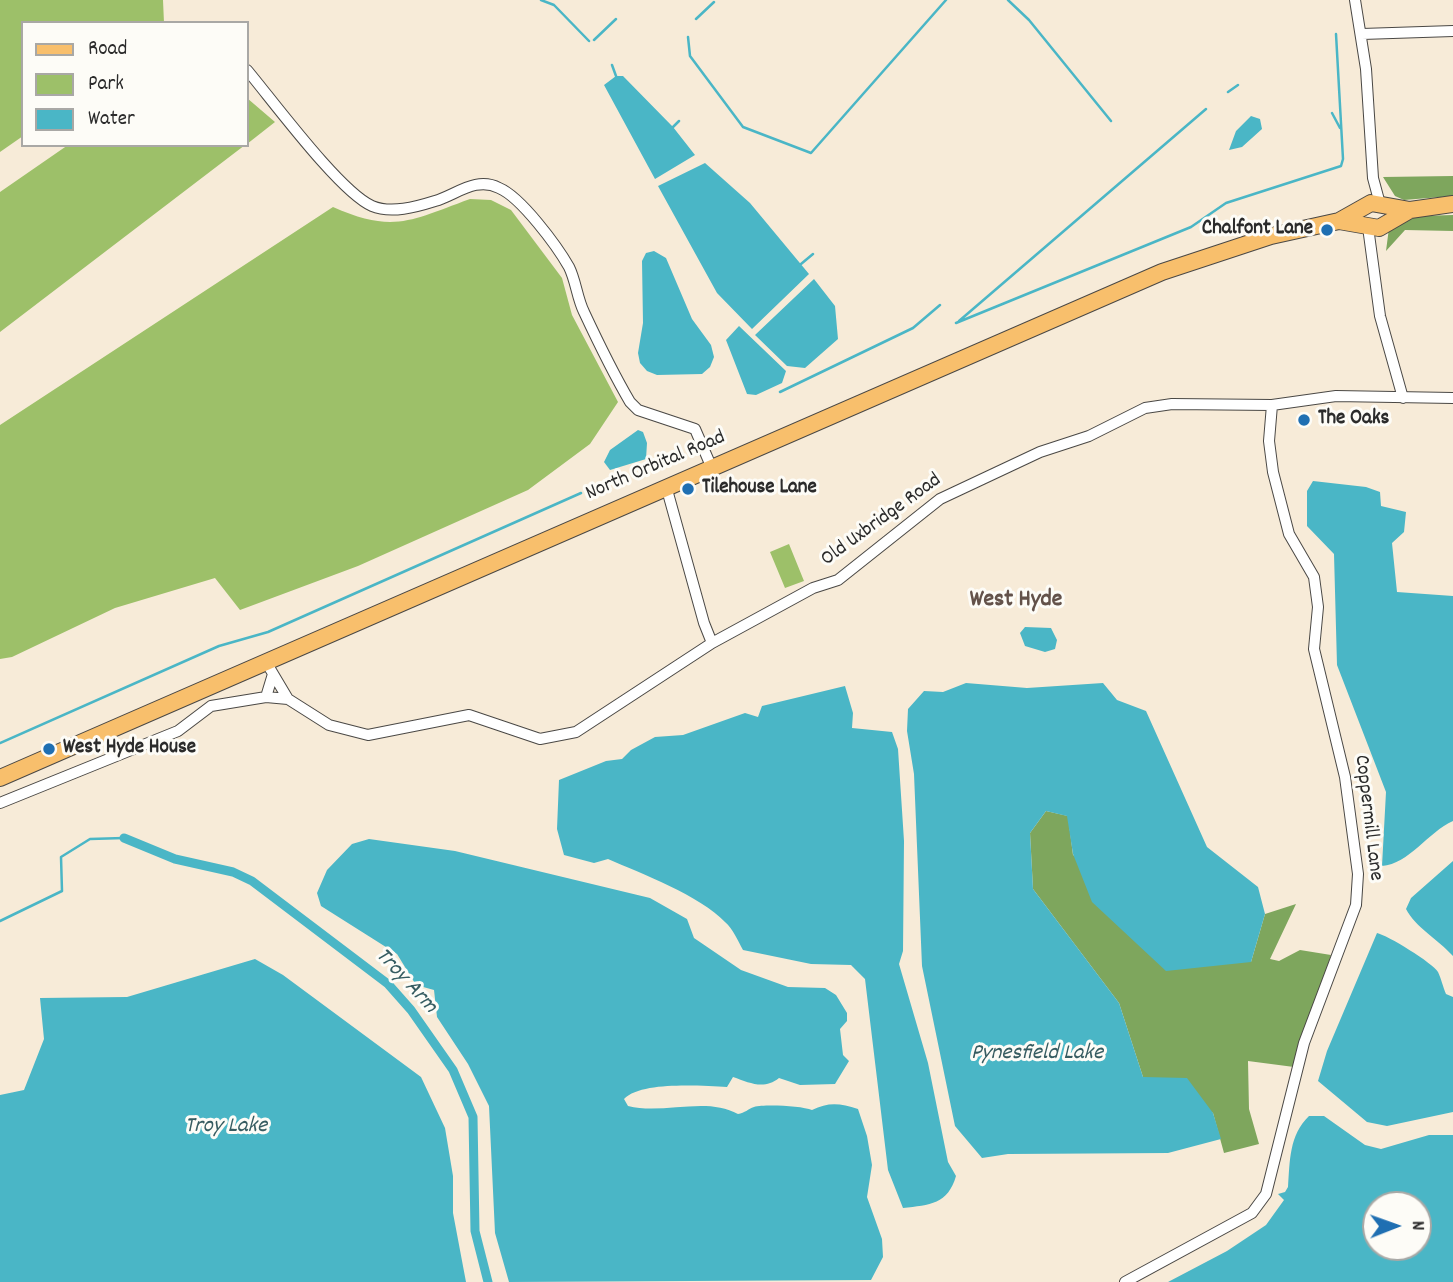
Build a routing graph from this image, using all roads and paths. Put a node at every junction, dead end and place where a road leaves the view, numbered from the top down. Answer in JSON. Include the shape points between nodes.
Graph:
{"nodes":[{"id":1,"x":1355,"y":0,"type":"edge"},
{"id":2,"x":1453,"y":31,"type":"edge"},
{"id":3,"x":1362,"y":34,"type":"junction"},
{"id":4,"x":248,"y":71,"type":"edge"},
{"id":5,"x":1453,"y":204,"type":"edge"},
{"id":6,"x":1374,"y":215,"type":"junction"},
{"id":7,"x":1403,"y":398,"type":"junction"},
{"id":8,"x":1453,"y":398,"type":"edge"},
{"id":9,"x":1272,"y":405,"type":"junction"},
{"id":10,"x":711,"y":466,"type":"junction"},
{"id":11,"x":666,"y":486,"type":"junction"},
{"id":12,"x":712,"y":643,"type":"junction"},
{"id":13,"x":270,"y":668,"type":"junction"},
{"id":14,"x":266,"y":697,"type":"junction"},
{"id":15,"x":288,"y":699,"type":"junction"},
{"id":16,"x":0,"y":778,"type":"edge"},
{"id":17,"x":0,"y":803,"type":"edge"},
{"id":18,"x":1125,"y":1282,"type":"edge"}],
"edges":[{"from":1,"to":3,"type":"street"},
{"from":2,"to":3,"type":"street"},
{"from":3,"to":6,"type":"street"},
{"from":4,"to":10,"type":"street","via":[[342,182],[370,205],[412,208],[469,186],[488,184],[517,201],[569,268],[583,312],[630,402],[638,410],[695,429]]},
{"from":5,"to":6,"type":"main road"},
{"from":6,"to":7,"type":"street","via":[[1380,316]]},
{"from":6,"to":10,"type":"main road","name":"North Orbital Road","via":[[1271,236],[1162,272]]},
{"from":7,"to":8,"type":"street","name":"Old Uxbridge Road"},
{"from":7,"to":9,"type":"street","name":"Old Uxbridge Road","via":[[1336,396]]},
{"from":9,"to":12,"type":"street","name":"Old Uxbridge Road","via":[[1155,406],[1040,452],[940,499],[838,580],[813,588]]},
{"from":9,"to":18,"type":"street","name":"Coppermill Lane","via":[[1269,441],[1277,490],[1289,534],[1314,577],[1318,607],[1314,649],[1345,777],[1358,874],[1356,905],[1304,1043],[1266,1194],[1252,1213]]},
{"from":10,"to":11,"type":"main road","name":"North Orbital Road"},
{"from":11,"to":12,"type":"street"},
{"from":11,"to":13,"type":"main road","name":"North Orbital Road"},
{"from":12,"to":15,"type":"street","name":"Old Uxbridge Road","via":[[576,732],[540,739],[469,715],[368,735],[329,725]]},
{"from":13,"to":14,"type":"street"},
{"from":13,"to":15,"type":"street","name":"Old Uxbridge Road"},
{"from":13,"to":16,"type":"main road","name":"North Orbital Road"},
{"from":14,"to":15,"type":"street"},
{"from":14,"to":17,"type":"street","via":[[211,706],[178,731]]}]}
